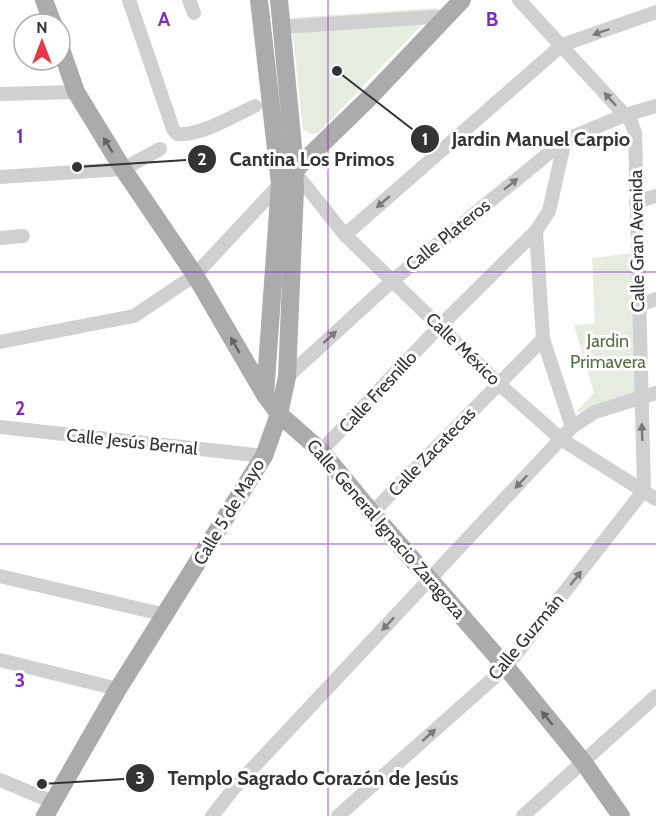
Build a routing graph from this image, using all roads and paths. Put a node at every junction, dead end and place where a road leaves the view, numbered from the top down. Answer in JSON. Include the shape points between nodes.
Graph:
{"nodes":[{"id":1,"x":129,"y":0,"type":"edge"},
{"id":2,"x":259,"y":0,"type":"edge"},
{"id":3,"x":279,"y":0,"type":"edge"},
{"id":4,"x":462,"y":0,"type":"edge"},
{"id":5,"x":519,"y":0,"type":"edge"},
{"id":6,"x":656,"y":12,"type":"edge"},
{"id":7,"x":448,"y":16,"type":"junction"},
{"id":8,"x":282,"y":27,"type":"junction"},
{"id":9,"x":562,"y":45,"type":"junction"},
{"id":10,"x":69,"y":72,"type":"edge"},
{"id":11,"x":76,"y":92,"type":"junction"},
{"id":12,"x":0,"y":94,"type":"edge"},
{"id":13,"x":656,"y":105,"type":"edge"},
{"id":14,"x":255,"y":106,"type":"dead end"},
{"id":15,"x":625,"y":115,"type":"junction"},
{"id":16,"x":565,"y":140,"type":"junction"},
{"id":17,"x":160,"y":149,"type":"dead end"},
{"id":18,"x":123,"y":169,"type":"junction"},
{"id":19,"x":294,"y":171,"type":"junction"},
{"id":20,"x":0,"y":177,"type":"edge"},
{"id":21,"x":280,"y":184,"type":"junction"},
{"id":22,"x":656,"y":196,"type":"edge"},
{"id":23,"x":636,"y":202,"type":"junction"},
{"id":24,"x":536,"y":231,"type":"junction"},
{"id":25,"x":345,"y":235,"type":"junction"},
{"id":26,"x":23,"y":236,"type":"dead end"},
{"id":27,"x":0,"y":238,"type":"edge"},
{"id":28,"x":195,"y":275,"type":"junction"},
{"id":29,"x":392,"y":280,"type":"junction"},
{"id":30,"x":656,"y":299,"type":"edge"},
{"id":31,"x":639,"y":305,"type":"junction"},
{"id":32,"x":439,"y":327,"type":"junction"},
{"id":33,"x":543,"y":339,"type":"junction"},
{"id":34,"x":0,"y":342,"type":"edge"},
{"id":35,"x":287,"y":377,"type":"junction"},
{"id":36,"x":499,"y":384,"type":"junction"},
{"id":37,"x":656,"y":393,"type":"edge"},
{"id":38,"x":265,"y":395,"type":"junction"},
{"id":39,"x":641,"y":398,"type":"junction"},
{"id":40,"x":279,"y":414,"type":"junction"},
{"id":41,"x":0,"y":427,"type":"edge"},
{"id":42,"x":572,"y":427,"type":"junction"},
{"id":43,"x":561,"y":439,"type":"junction"},
{"id":44,"x":321,"y":452,"type":"junction"},
{"id":45,"x":264,"y":456,"type":"junction"},
{"id":46,"x":650,"y":489,"type":"edge"},
{"id":47,"x":656,"y":499,"type":"edge"},
{"id":48,"x":372,"y":513,"type":"junction"},
{"id":49,"x":0,"y":576,"type":"edge"},
{"id":50,"x":430,"y":578,"type":"junction"},
{"id":51,"x":166,"y":615,"type":"junction"},
{"id":52,"x":0,"y":660,"type":"edge"},
{"id":53,"x":506,"y":667,"type":"junction"},
{"id":54,"x":118,"y":689,"type":"junction"},
{"id":55,"x":656,"y":696,"type":"edge"},
{"id":56,"x":584,"y":763,"type":"junction"},
{"id":57,"x":0,"y":780,"type":"edge"},
{"id":58,"x":49,"y":809,"type":"edge"},
{"id":59,"x":212,"y":816,"type":"edge"},
{"id":60,"x":338,"y":816,"type":"edge"},
{"id":61,"x":523,"y":816,"type":"edge"},
{"id":62,"x":621,"y":816,"type":"edge"}],
"edges":[{"from":1,"to":14,"type":"street","via":[[177,134],[212,126]]},
{"from":2,"to":21,"type":"main road"},
{"from":3,"to":8,"type":"main road","name":"Calle 5 de Mayo"},
{"from":4,"to":7,"type":"main road"},
{"from":5,"to":9,"type":"street","name":"Calle Gran Avenida"},
{"from":6,"to":9,"type":"street","one_way":true},
{"from":7,"to":8,"type":"street"},
{"from":7,"to":19,"type":"main road"},
{"from":8,"to":19,"type":"main road","name":"Calle 5 de Mayo"},
{"from":15,"to":9,"type":"street","name":"Calle Gran Avenida","one_way":true},
{"from":9,"to":25,"type":"street","one_way":true},
{"from":10,"to":11,"type":"main road","name":"Calle General Ignacio Zaragoza"},
{"from":11,"to":12,"type":"street"},
{"from":18,"to":11,"type":"main road","name":"Calle General Ignacio Zaragoza","one_way":true},
{"from":13,"to":15,"type":"street","name":"Calle Plateros"},
{"from":15,"to":16,"type":"street","name":"Calle Plateros"},
{"from":15,"to":23,"type":"street","name":"Calle Gran Avenida","via":[[634,133]]},
{"from":16,"to":24,"type":"street","name":"Calle Fresnillo","via":[[549,211]]},
{"from":29,"to":16,"type":"street","name":"Calle Plateros","one_way":true},
{"from":17,"to":18,"type":"street"},
{"from":18,"to":20,"type":"street"},
{"from":18,"to":28,"type":"main road","name":"Calle General Ignacio Zaragoza"},
{"from":19,"to":21,"type":"main road"},
{"from":19,"to":25,"type":"street","name":"Calle México"},
{"from":19,"to":35,"type":"main road","name":"Calle 5 de Mayo"},
{"from":21,"to":28,"type":"street"},
{"from":21,"to":38,"type":"main road"},
{"from":22,"to":23,"type":"street"},
{"from":23,"to":31,"type":"street","name":"Calle Gran Avenida"},
{"from":24,"to":32,"type":"street","name":"Calle Fresnillo"},
{"from":24,"to":33,"type":"street"},
{"from":25,"to":29,"type":"street","name":"Calle México"},
{"from":26,"to":27,"type":"street"},
{"from":28,"to":34,"type":"street","via":[[134,316]]},
{"from":38,"to":28,"type":"main road","name":"Calle General Ignacio Zaragoza","one_way":true},
{"from":29,"to":32,"type":"street","name":"Calle México"},
{"from":35,"to":29,"type":"street","name":"Calle Plateros","one_way":true},
{"from":30,"to":31,"type":"street"},
{"from":31,"to":39,"type":"street","name":"Calle Gran Avenida"},
{"from":32,"to":36,"type":"street","name":"Calle México"},
{"from":32,"to":44,"type":"street","name":"Calle Fresnillo"},
{"from":33,"to":36,"type":"street","name":"Calle Zacatecas"},
{"from":33,"to":42,"type":"street"},
{"from":35,"to":40,"type":"main road","name":"Calle 5 de Mayo"},
{"from":36,"to":43,"type":"street","name":"Calle México"},
{"from":36,"to":48,"type":"street","name":"Calle Zacatecas"},
{"from":37,"to":39,"type":"street"},
{"from":38,"to":40,"type":"main road","name":"Calle General Ignacio Zaragoza"},
{"from":39,"to":42,"type":"street","via":[[595,412]]},
{"from":46,"to":39,"type":"street","name":"Calle Gran Avenida","one_way":true},
{"from":40,"to":44,"type":"main road","name":"Calle General Ignacio Zaragoza"},
{"from":40,"to":45,"type":"main road","name":"Calle 5 de Mayo"},
{"from":41,"to":45,"type":"street","name":"Calle Jesús Bernal"},
{"from":42,"to":43,"type":"street"},
{"from":43,"to":46,"type":"street","name":"Calle México"},
{"from":43,"to":50,"type":"street","one_way":true},
{"from":44,"to":48,"type":"main road","name":"Calle General Ignacio Zaragoza"},
{"from":45,"to":51,"type":"main road","name":"Calle 5 de Mayo"},
{"from":46,"to":47,"type":"street","name":"Calle México"},
{"from":53,"to":46,"type":"street","name":"Calle Guzmán","one_way":true},
{"from":48,"to":50,"type":"main road","name":"Calle General Ignacio Zaragoza"},
{"from":49,"to":51,"type":"street"},
{"from":50,"to":53,"type":"main road","name":"Calle General Ignacio Zaragoza"},
{"from":50,"to":59,"type":"street","one_way":true},
{"from":51,"to":54,"type":"main road","name":"Calle 5 de Mayo"},
{"from":52,"to":54,"type":"street"},
{"from":56,"to":53,"type":"main road","name":"Calle General Ignacio Zaragoza","one_way":true},
{"from":60,"to":53,"type":"street","name":"Calle Guzmán","one_way":true},
{"from":54,"to":58,"type":"main road","name":"Calle 5 de Mayo"},
{"from":55,"to":56,"type":"street"},
{"from":56,"to":61,"type":"street"},
{"from":56,"to":62,"type":"main road","name":"Calle General Ignacio Zaragoza"},
{"from":57,"to":58,"type":"street"}]}
